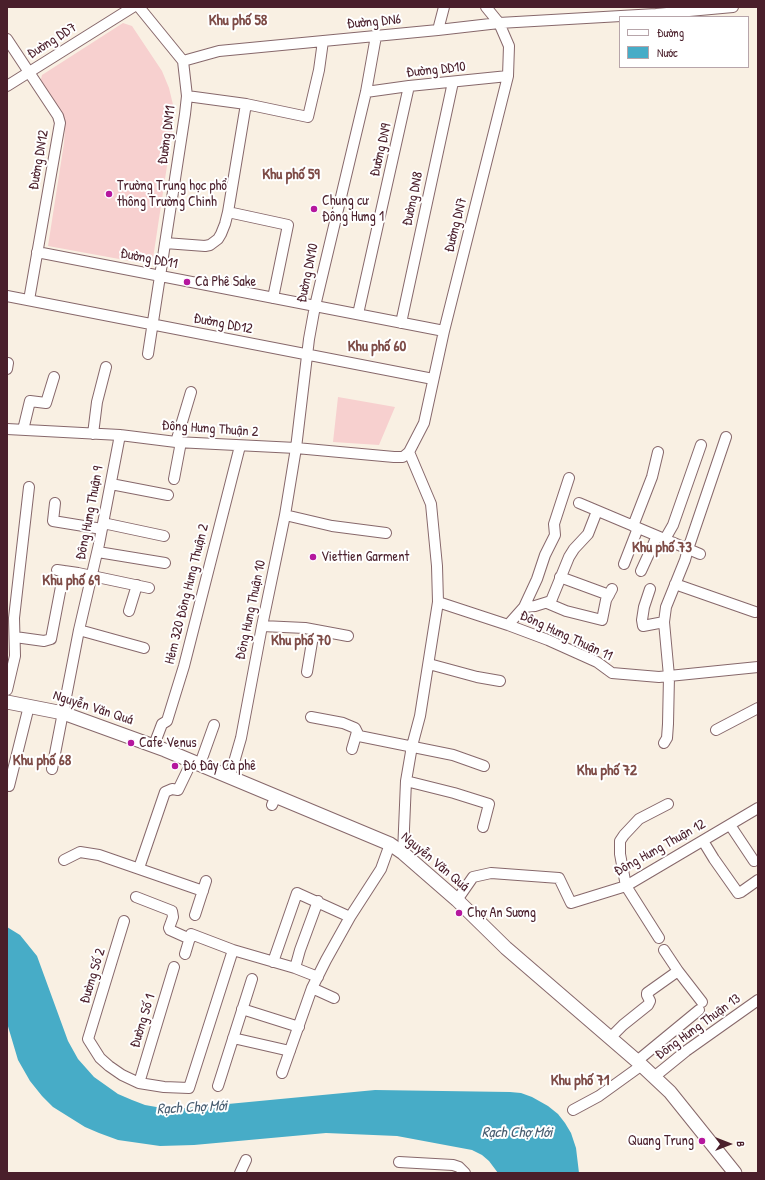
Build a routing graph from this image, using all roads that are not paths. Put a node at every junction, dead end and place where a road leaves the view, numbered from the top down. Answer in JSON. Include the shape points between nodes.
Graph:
{"nodes":[{"id":1,"x":133,"y":7,"type":"edge"},
{"id":2,"x":139,"y":7,"type":"edge"},
{"id":3,"x":444,"y":7,"type":"edge"},
{"id":4,"x":486,"y":7,"type":"edge"},
{"id":5,"x":733,"y":7,"type":"edge"},
{"id":6,"x":654,"y":10,"type":"edge"},
{"id":7,"x":499,"y":23,"type":"junction"},
{"id":8,"x":438,"y":30,"type":"junction"},
{"id":9,"x":376,"y":36,"type":"junction"},
{"id":10,"x":7,"y":38,"type":"edge"},
{"id":11,"x":323,"y":41,"type":"junction"},
{"id":12,"x":183,"y":61,"type":"junction"},
{"id":13,"x":30,"y":72,"type":"junction"},
{"id":14,"x":508,"y":76,"type":"junction"},
{"id":15,"x":453,"y":82,"type":"junction"},
{"id":16,"x":7,"y":86,"type":"edge"},
{"id":17,"x":409,"y":86,"type":"junction"},
{"id":18,"x":366,"y":92,"type":"junction"},
{"id":19,"x":187,"y":96,"type":"junction"},
{"id":20,"x":246,"y":104,"type":"junction"},
{"id":21,"x":228,"y":212,"type":"junction"},
{"id":22,"x":165,"y":243,"type":"junction"},
{"id":23,"x":37,"y":252,"type":"junction"},
{"id":24,"x":160,"y":276,"type":"junction"},
{"id":25,"x":7,"y":296,"type":"edge"},
{"id":26,"x":273,"y":298,"type":"junction"},
{"id":27,"x":29,"y":300,"type":"junction"},
{"id":28,"x":315,"y":306,"type":"junction"},
{"id":29,"x":358,"y":314,"type":"junction"},
{"id":30,"x":401,"y":323,"type":"junction"},
{"id":31,"x":152,"y":325,"type":"junction"},
{"id":32,"x":444,"y":331,"type":"junction"},
{"id":33,"x":148,"y":354,"type":"dead end"},
{"id":34,"x":307,"y":355,"type":"junction"},
{"id":35,"x":106,"y":367,"type":"dead end"},
{"id":36,"x":54,"y":377,"type":"dead end"},
{"id":37,"x":433,"y":380,"type":"junction"},
{"id":38,"x":191,"y":392,"type":"dead end"},
{"id":39,"x":7,"y":429,"type":"edge"},
{"id":40,"x":23,"y":430,"type":"junction"},
{"id":41,"x":93,"y":434,"type":"junction"},
{"id":42,"x":120,"y":435,"type":"junction"},
{"id":43,"x":726,"y":437,"type":"dead end"},
{"id":44,"x":178,"y":442,"type":"junction"},
{"id":45,"x":701,"y":445,"type":"dead end"},
{"id":46,"x":240,"y":446,"type":"junction"},
{"id":47,"x":296,"y":448,"type":"junction"},
{"id":48,"x":409,"y":452,"type":"junction"},
{"id":49,"x":658,"y":452,"type":"dead end"},
{"id":50,"x":569,"y":478,"type":"dead end"},
{"id":51,"x":174,"y":479,"type":"dead end"},
{"id":52,"x":111,"y":484,"type":"junction"},
{"id":53,"x":29,"y":487,"type":"dead end"},
{"id":54,"x":168,"y":495,"type":"dead end"},
{"id":55,"x":55,"y":503,"type":"dead end"},
{"id":56,"x":578,"y":503,"type":"dead end"},
{"id":57,"x":597,"y":511,"type":"junction"},
{"id":58,"x":285,"y":515,"type":"junction"},
{"id":59,"x":103,"y":526,"type":"junction"},
{"id":60,"x":636,"y":527,"type":"junction"},
{"id":61,"x":386,"y":533,"type":"dead end"},
{"id":62,"x":164,"y":536,"type":"dead end"},
{"id":63,"x":661,"y":537,"type":"junction"},
{"id":64,"x":688,"y":549,"type":"junction"},
{"id":65,"x":98,"y":552,"type":"junction"},
{"id":66,"x":700,"y":554,"type":"dead end"},
{"id":67,"x":165,"y":563,"type":"dead end"},
{"id":68,"x":624,"y":564,"type":"dead end"},
{"id":69,"x":641,"y":570,"type":"dead end"},
{"id":70,"x":91,"y":575,"type":"junction"},
{"id":71,"x":560,"y":577,"type":"junction"},
{"id":72,"x":675,"y":584,"type":"junction"},
{"id":73,"x":137,"y":585,"type":"junction"},
{"id":74,"x":149,"y":588,"type":"dead end"},
{"id":75,"x":650,"y":589,"type":"dead end"},
{"id":76,"x":438,"y":602,"type":"junction"},
{"id":77,"x":547,"y":603,"type":"junction"},
{"id":78,"x":524,"y":607,"type":"junction"},
{"id":79,"x":129,"y":611,"type":"dead end"},
{"id":80,"x":755,"y":612,"type":"dead end"},
{"id":81,"x":664,"y":622,"type":"junction"},
{"id":82,"x":508,"y":625,"type":"junction"},
{"id":83,"x":262,"y":626,"type":"junction"},
{"id":84,"x":78,"y":630,"type":"junction"},
{"id":85,"x":314,"y":630,"type":"junction"},
{"id":86,"x":348,"y":636,"type":"dead end"},
{"id":87,"x":15,"y":637,"type":"junction"},
{"id":88,"x":144,"y":648,"type":"dead end"},
{"id":89,"x":429,"y":664,"type":"junction"},
{"id":90,"x":758,"y":668,"type":"edge"},
{"id":91,"x":307,"y":672,"type":"dead end"},
{"id":92,"x":669,"y":676,"type":"junction"},
{"id":93,"x":500,"y":681,"type":"dead end"},
{"id":94,"x":7,"y":690,"type":"edge"},
{"id":95,"x":7,"y":702,"type":"edge"},
{"id":96,"x":29,"y":706,"type":"junction"},
{"id":97,"x":758,"y":708,"type":"edge"},
{"id":98,"x":63,"y":713,"type":"junction"},
{"id":99,"x":311,"y":717,"type":"dead end"},
{"id":100,"x":214,"y":725,"type":"dead end"},
{"id":101,"x":716,"y":730,"type":"dead end"},
{"id":102,"x":357,"y":732,"type":"junction"},
{"id":103,"x":664,"y":743,"type":"dead end"},
{"id":104,"x":154,"y":745,"type":"junction"},
{"id":105,"x":412,"y":746,"type":"junction"},
{"id":106,"x":352,"y":749,"type":"dead end"},
{"id":107,"x":196,"y":762,"type":"junction"},
{"id":108,"x":484,"y":766,"type":"dead end"},
{"id":109,"x":52,"y":769,"type":"dead end"},
{"id":110,"x":230,"y":776,"type":"junction"},
{"id":111,"x":406,"y":781,"type":"junction"},
{"id":112,"x":10,"y":786,"type":"dead end"},
{"id":113,"x":668,"y":804,"type":"dead end"},
{"id":114,"x":758,"y":808,"type":"edge"},
{"id":115,"x":730,"y":825,"type":"junction"},
{"id":116,"x":483,"y":827,"type":"dead end"},
{"id":117,"x":702,"y":841,"type":"junction"},
{"id":118,"x":390,"y":844,"type":"junction"},
{"id":119,"x":403,"y":853,"type":"junction"},
{"id":120,"x":64,"y":860,"type":"dead end"},
{"id":121,"x":754,"y":861,"type":"dead end"},
{"id":122,"x":139,"y":868,"type":"junction"},
{"id":123,"x":758,"y":880,"type":"edge"},
{"id":124,"x":206,"y":881,"type":"dead end"},
{"id":125,"x":626,"y":886,"type":"junction"},
{"id":126,"x":203,"y":891,"type":"junction"},
{"id":127,"x":136,"y":897,"type":"dead end"},
{"id":128,"x":457,"y":900,"type":"junction"},
{"id":129,"x":318,"y":902,"type":"junction"},
{"id":130,"x":195,"y":915,"type":"dead end"},
{"id":131,"x":350,"y":917,"type":"junction"},
{"id":132,"x":124,"y":921,"type":"dead end"},
{"id":133,"x":659,"y":938,"type":"dead end"},
{"id":134,"x":190,"y":939,"type":"junction"},
{"id":135,"x":233,"y":950,"type":"junction"},
{"id":136,"x":664,"y":950,"type":"dead end"},
{"id":137,"x":185,"y":954,"type":"dead end"},
{"id":138,"x":273,"y":962,"type":"junction"},
{"id":139,"x":174,"y":967,"type":"dead end"},
{"id":140,"x":295,"y":968,"type":"junction"},
{"id":141,"x":678,"y":971,"type":"junction"},
{"id":142,"x":318,"y":977,"type":"junction"},
{"id":143,"x":252,"y":979,"type":"dead end"},
{"id":144,"x":312,"y":988,"type":"junction"},
{"id":145,"x":334,"y":998,"type":"dead end"},
{"id":146,"x":758,"y":1000,"type":"edge"},
{"id":147,"x":242,"y":1010,"type":"junction"},
{"id":148,"x":299,"y":1026,"type":"junction"},
{"id":149,"x":233,"y":1038,"type":"junction"},
{"id":150,"x":610,"y":1038,"type":"junction"},
{"id":151,"x":290,"y":1051,"type":"junction"},
{"id":152,"x":640,"y":1063,"type":"junction"},
{"id":153,"x":282,"y":1073,"type":"dead end"},
{"id":154,"x":654,"y":1077,"type":"junction"},
{"id":155,"x":139,"y":1083,"type":"junction"},
{"id":156,"x":219,"y":1083,"type":"dead end"},
{"id":157,"x":573,"y":1110,"type":"dead end"},
{"id":158,"x":246,"y":1160,"type":"dead end"},
{"id":159,"x":399,"y":1162,"type":"dead end"},
{"id":160,"x":240,"y":1173,"type":"edge"},
{"id":161,"x":466,"y":1173,"type":"edge"},
{"id":162,"x":735,"y":1173,"type":"edge"}],
"edges":[{"from":1,"to":13,"type":"street","name":"Đường DD7"},
{"from":2,"to":12,"type":"street"},
{"from":3,"to":8,"type":"street"},
{"from":4,"to":7,"type":"street","name":"Đường DN7"},
{"from":5,"to":6,"type":"street","name":"Đường DN6"},
{"from":6,"to":7,"type":"street","name":"Đường DN6"},
{"from":7,"to":8,"type":"street","name":"Đường DN6"},
{"from":7,"to":14,"type":"street","name":"Đường DN7","via":[[510,46]]},
{"from":8,"to":9,"type":"street","name":"Đường DN6"},
{"from":9,"to":11,"type":"street","name":"Đường DN6"},
{"from":9,"to":18,"type":"street","name":"Đường DN10"},
{"from":10,"to":13,"type":"street","name":"Đường DN12"},
{"from":11,"to":12,"type":"street","name":"Đường DN6","via":[[219,51]]},
{"from":11,"to":20,"type":"street","via":[[308,116]]},
{"from":12,"to":19,"type":"street","name":"Đường DN11"},
{"from":13,"to":16,"type":"street","name":"Đường DD7"},
{"from":13,"to":23,"type":"street","name":"Đường DN12","via":[[58,116],[60,124]]},
{"from":14,"to":15,"type":"street","name":"Đường DD10"},
{"from":14,"to":32,"type":"street","name":"Đường DN7"},
{"from":15,"to":17,"type":"street","name":"Đường DD10"},
{"from":15,"to":30,"type":"street","name":"Đường DN8"},
{"from":17,"to":18,"type":"street","name":"Đường DD10"},
{"from":17,"to":29,"type":"street","name":"Đường DN9"},
{"from":18,"to":28,"type":"street","name":"Đường DN10"},
{"from":19,"to":20,"type":"street"},
{"from":19,"to":22,"type":"street","name":"Đường DN11"},
{"from":20,"to":21,"type":"street"},
{"from":21,"to":22,"type":"street","via":[[221,234],[210,245]]},
{"from":21,"to":26,"type":"street","via":[[288,225]]},
{"from":22,"to":24,"type":"street","name":"Đường DN11"},
{"from":23,"to":24,"type":"street","name":"Đường DD11"},
{"from":23,"to":27,"type":"street","name":"Đường DN12"},
{"from":24,"to":26,"type":"street","name":"Đường DD11"},
{"from":24,"to":31,"type":"street","name":"Đường DN11"},
{"from":25,"to":27,"type":"street","name":"Đường DD12"},
{"from":26,"to":28,"type":"street","name":"Đường DD11"},
{"from":27,"to":31,"type":"street","name":"Đường DD12"},
{"from":28,"to":29,"type":"street","name":"Đường DD11"},
{"from":28,"to":34,"type":"street","name":"Đường DN10"},
{"from":29,"to":30,"type":"street","name":"Đường DD11"},
{"from":30,"to":32,"type":"street","name":"Đường DD11"},
{"from":31,"to":33,"type":"street","name":"Đường DN11"},
{"from":31,"to":34,"type":"street","name":"Đường DD12"},
{"from":32,"to":37,"type":"street","name":"Đường DN7"},
{"from":34,"to":37,"type":"street","name":"Đường DD12"},
{"from":34,"to":47,"type":"street","name":"Đường DN10"},
{"from":35,"to":41,"type":"street","via":[[97,402]]},
{"from":36,"to":40,"type":"street","via":[[46,403],[30,401]]},
{"from":37,"to":48,"type":"street","name":"Đường DN7","via":[[424,422]]},
{"from":38,"to":44,"type":"street"},
{"from":39,"to":40,"type":"street","name":"Đông Hưng Thuận 2"},
{"from":40,"to":41,"type":"street","name":"Đông Hưng Thuận 2"},
{"from":41,"to":42,"type":"street","name":"Đông Hưng Thuận 2"},
{"from":42,"to":44,"type":"street","name":"Đông Hưng Thuận 2"},
{"from":42,"to":52,"type":"street","name":"Đông Hưng Thuận 9"},
{"from":43,"to":64,"type":"street"},
{"from":44,"to":46,"type":"street","name":"Đông Hưng Thuận 2"},
{"from":44,"to":51,"type":"street"},
{"from":45,"to":63,"type":"street","via":[[673,525]]},
{"from":46,"to":47,"type":"street","name":"Đông Hưng Thuận 2"},
{"from":46,"to":104,"type":"street","name":"Hẻm 320 Đông Hưng Thuận 2","via":[[184,666],[167,721],[162,724]]},
{"from":47,"to":48,"type":"street","name":"Đông Hưng Thuận 2","via":[[394,458],[403,457]]},
{"from":47,"to":58,"type":"street","name":"Đông Hưng Thuận 10"},
{"from":48,"to":76,"type":"street","via":[[431,504]]},
{"from":49,"to":60,"type":"street"},
{"from":50,"to":78,"type":"street","via":[[554,524],[555,535]]},
{"from":52,"to":54,"type":"street"},
{"from":52,"to":59,"type":"street","name":"Đông Hưng Thuận 9"},
{"from":53,"to":87,"type":"street","via":[[14,618]]},
{"from":55,"to":59,"type":"street","via":[[53,521]]},
{"from":56,"to":57,"type":"street"},
{"from":57,"to":60,"type":"street"},
{"from":57,"to":71,"type":"street","via":[[588,534],[572,553]]},
{"from":58,"to":61,"type":"street","via":[[332,526]]},
{"from":58,"to":83,"type":"street","name":"Đông Hưng Thuận 10"},
{"from":59,"to":62,"type":"street"},
{"from":59,"to":65,"type":"street","name":"Đông Hưng Thuận 9"},
{"from":60,"to":63,"type":"street"},
{"from":60,"to":68,"type":"street"},
{"from":63,"to":64,"type":"street"},
{"from":63,"to":69,"type":"street"},
{"from":64,"to":66,"type":"street"},
{"from":64,"to":72,"type":"street"},
{"from":65,"to":67,"type":"street"},
{"from":65,"to":70,"type":"street","name":"Đông Hưng Thuận 9"},
{"from":70,"to":73,"type":"street"},
{"from":70,"to":84,"type":"street","name":"Đông Hưng Thuận 9"},
{"from":70,"to":87,"type":"street","via":[[60,571],[51,639],[44,641]]},
{"from":71,"to":77,"type":"street","via":[[551,601]]},
{"from":71,"to":77,"type":"street","via":[[611,592],[606,600],[602,620],[566,611]]},
{"from":72,"to":80,"type":"street"},
{"from":72,"to":81,"type":"street","via":[[666,607]]},
{"from":73,"to":74,"type":"street"},
{"from":73,"to":79,"type":"street"},
{"from":75,"to":81,"type":"street","via":[[644,608],[643,626]]},
{"from":76,"to":82,"type":"street","name":"Đông Hưng Thuận 11"},
{"from":76,"to":89,"type":"street"},
{"from":77,"to":78,"type":"street"},
{"from":78,"to":82,"type":"street"},
{"from":81,"to":92,"type":"street"},
{"from":82,"to":92,"type":"street","name":"Đông Hưng Thuận 11","via":[[597,662],[612,673]]},
{"from":83,"to":85,"type":"street"},
{"from":83,"to":110,"type":"street","name":"Đông Hưng Thuận 10","via":[[241,738]]},
{"from":84,"to":88,"type":"street"},
{"from":84,"to":98,"type":"street","name":"Đông Hưng Thuận 9"},
{"from":85,"to":86,"type":"street"},
{"from":85,"to":91,"type":"street"},
{"from":87,"to":94,"type":"street","via":[[15,656]]},
{"from":89,"to":93,"type":"street"},
{"from":89,"to":105,"type":"street"},
{"from":90,"to":92,"type":"street","name":"Đông Hưng Thuận 11"},
{"from":92,"to":103,"type":"street","via":[[667,738]]},
{"from":95,"to":96,"type":"main road","name":"Nguyễn Văn Quá"},
{"from":96,"to":98,"type":"main road","name":"Nguyễn Văn Quá"},
{"from":96,"to":112,"type":"street"},
{"from":97,"to":101,"type":"street"},
{"from":98,"to":104,"type":"main road","name":"Nguyễn Văn Quá"},
{"from":98,"to":109,"type":"street","name":"Đông Hưng Thuận 9"},
{"from":99,"to":102,"type":"street","via":[[343,723],[355,728]]},
{"from":100,"to":107,"type":"street"},
{"from":102,"to":105,"type":"street","via":[[359,736]]},
{"from":102,"to":106,"type":"street"},
{"from":104,"to":107,"type":"main road","name":"Nguyễn Văn Quá"},
{"from":105,"to":108,"type":"street","via":[[453,754]]},
{"from":105,"to":111,"type":"street"},
{"from":107,"to":110,"type":"main road","name":"Nguyễn Văn Quá"},
{"from":107,"to":122,"type":"street","via":[[178,790],[165,792]]},
{"from":110,"to":118,"type":"main road","name":"Nguyễn Văn Quá","via":[[274,800]]},
{"from":111,"to":116,"type":"street","via":[[489,804]]},
{"from":111,"to":119,"type":"street"},
{"from":113,"to":125,"type":"street","via":[[639,819],[620,841]]},
{"from":114,"to":115,"type":"street","name":"Đông Hưng Thuận 12"},
{"from":115,"to":117,"type":"street","name":"Đông Hưng Thuận 12"},
{"from":115,"to":121,"type":"street"},
{"from":117,"to":123,"type":"street","via":[[738,893]]},
{"from":117,"to":125,"type":"street","name":"Đông Hưng Thuận 12"},
{"from":118,"to":119,"type":"main road","name":"Nguyễn Văn Quá"},
{"from":118,"to":131,"type":"street","via":[[381,869]]},
{"from":119,"to":128,"type":"main road","name":"Nguyễn Văn Quá"},
{"from":120,"to":122,"type":"street","via":[[80,852],[99,855]]},
{"from":122,"to":126,"type":"street"},
{"from":124,"to":126,"type":"street"},
{"from":125,"to":128,"type":"street","name":"Đông Hưng Thuận 12","via":[[570,903],[559,878],[491,873],[473,877]]},
{"from":125,"to":133,"type":"street"},
{"from":126,"to":130,"type":"street"},
{"from":127,"to":134,"type":"street","via":[[172,911],[170,930]]},
{"from":128,"to":150,"type":"main road","name":"Nguyễn Văn Quá","via":[[506,948]]},
{"from":129,"to":131,"type":"street"},
{"from":129,"to":138,"type":"street","via":[[297,893]]},
{"from":129,"to":140,"type":"street"},
{"from":131,"to":142,"type":"street"},
{"from":132,"to":155,"type":"street","name":"Đường Số 2","via":[[88,1039],[100,1058],[109,1066]]},
{"from":134,"to":135,"type":"street","via":[[191,934]]},
{"from":134,"to":137,"type":"street"},
{"from":135,"to":138,"type":"street"},
{"from":135,"to":155,"type":"street","via":[[189,1088]]},
{"from":136,"to":141,"type":"street"},
{"from":138,"to":140,"type":"street"},
{"from":139,"to":155,"type":"street","name":"Đường Số 1"},
{"from":140,"to":142,"type":"street"},
{"from":141,"to":150,"type":"street","via":[[648,992],[648,1005]]},
{"from":141,"to":152,"type":"street","via":[[700,1006]]},
{"from":142,"to":144,"type":"street"},
{"from":143,"to":147,"type":"street"},
{"from":144,"to":145,"type":"street"},
{"from":144,"to":148,"type":"street"},
{"from":146,"to":154,"type":"street","name":"Đông Hưng Thuận 13","via":[[692,1046]]},
{"from":147,"to":148,"type":"street"},
{"from":147,"to":149,"type":"street"},
{"from":148,"to":151,"type":"street"},
{"from":149,"to":151,"type":"street"},
{"from":149,"to":156,"type":"street"},
{"from":150,"to":152,"type":"main road","name":"Nguyễn Văn Quá"},
{"from":151,"to":153,"type":"street"},
{"from":152,"to":154,"type":"main road","name":"Nguyễn Văn Quá"},
{"from":152,"to":157,"type":"street","via":[[599,1096]]},
{"from":154,"to":162,"type":"main road","name":"Nguyễn Văn Quá","via":[[670,1092]]},
{"from":158,"to":160,"type":"street"},
{"from":159,"to":161,"type":"street","via":[[453,1165],[459,1166]]}]}
